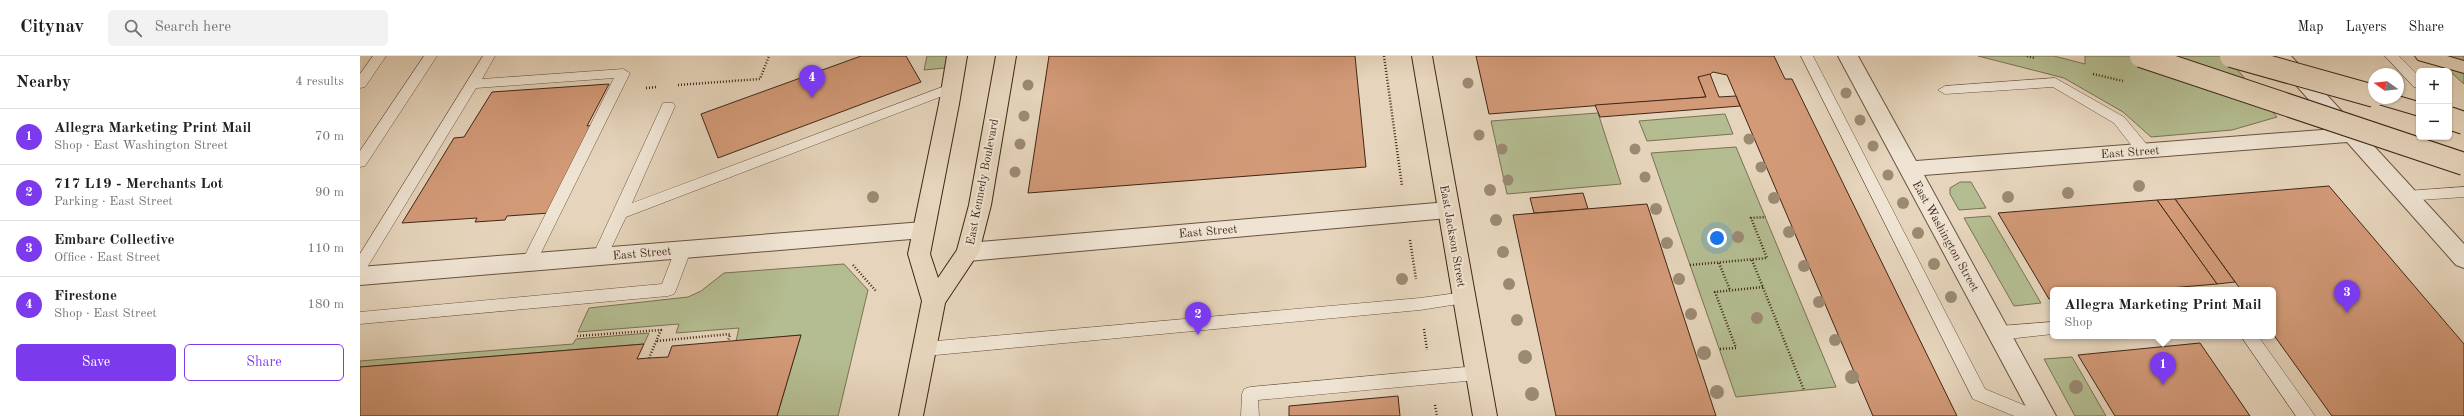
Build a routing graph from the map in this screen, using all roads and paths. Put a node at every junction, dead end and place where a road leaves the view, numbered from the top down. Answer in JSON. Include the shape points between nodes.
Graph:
{"nodes":[{"id":1,"x":380,"y":56,"type":"edge"},
{"id":2,"x":430,"y":56,"type":"edge"},
{"id":3,"x":489,"y":56,"type":"edge"},
{"id":4,"x":769,"y":56,"type":"edge"},
{"id":5,"x":957,"y":56,"type":"edge"},
{"id":6,"x":1006,"y":56,"type":"edge"},
{"id":7,"x":1422,"y":56,"type":"edge"},
{"id":8,"x":1807,"y":56,"type":"edge"},
{"id":9,"x":1848,"y":56,"type":"edge"},
{"id":10,"x":2141,"y":56,"type":"edge"},
{"id":11,"x":2231,"y":56,"type":"edge"},
{"id":12,"x":2280,"y":56,"type":"edge"},
{"id":13,"x":2392,"y":56,"type":"edge"},
{"id":14,"x":2425,"y":56,"type":"edge"},
{"id":15,"x":2464,"y":67,"type":"edge"},
{"id":16,"x":2416,"y":81,"type":"edge"},
{"id":17,"x":360,"y":84,"type":"edge"},
{"id":18,"x":472,"y":84,"type":"junction"},
{"id":19,"x":676,"y":85,"type":"dead end"},
{"id":20,"x":661,"y":86,"type":"dead end"},
{"id":21,"x":638,"y":88,"type":"dead end"},
{"id":22,"x":1945,"y":90,"type":"dead end"},
{"id":23,"x":2368,"y":94,"type":"edge"},
{"id":24,"x":951,"y":95,"type":"junction"},
{"id":25,"x":2402,"y":104,"type":"edge"},
{"id":26,"x":668,"y":106,"type":"dead end"},
{"id":27,"x":2416,"y":108,"type":"edge"},
{"id":28,"x":2452,"y":118,"type":"edge"},
{"id":29,"x":2452,"y":120,"type":"edge"},
{"id":30,"x":2464,"y":123,"type":"edge"},
{"id":31,"x":2464,"y":130,"type":"edge"},
{"id":32,"x":2352,"y":135,"type":"junction"},
{"id":33,"x":2144,"y":151,"type":"junction"},
{"id":34,"x":360,"y":162,"type":"edge"},
{"id":35,"x":2464,"y":164,"type":"edge"},
{"id":36,"x":1910,"y":170,"type":"junction"},
{"id":37,"x":2464,"y":192,"type":"edge"},
{"id":38,"x":2406,"y":196,"type":"junction"},
{"id":39,"x":1448,"y":210,"type":"junction"},
{"id":40,"x":620,"y":213,"type":"junction"},
{"id":41,"x":1766,"y":217,"type":"dead end"},
{"id":42,"x":923,"y":230,"type":"junction"},
{"id":43,"x":683,"y":250,"type":"junction"},
{"id":44,"x":968,"y":252,"type":"junction"},
{"id":45,"x":600,"y":257,"type":"junction"},
{"id":46,"x":2464,"y":259,"type":"edge"},
{"id":47,"x":1752,"y":260,"type":"junction"},
{"id":48,"x":1719,"y":262,"type":"junction"},
{"id":49,"x":529,"y":263,"type":"junction"},
{"id":50,"x":852,"y":264,"type":"dead end"},
{"id":51,"x":1690,"y":265,"type":"dead end"},
{"id":52,"x":360,"y":267,"type":"edge"},
{"id":53,"x":360,"y":276,"type":"edge"},
{"id":54,"x":1763,"y":287,"type":"junction"},
{"id":55,"x":1730,"y":290,"type":"junction"},
{"id":56,"x":876,"y":291,"type":"dead end"},
{"id":57,"x":1465,"y":298,"type":"junction"},
{"id":58,"x":934,"y":301,"type":"junction"},
{"id":59,"x":360,"y":318,"type":"edge"},
{"id":60,"x":2050,"y":328,"type":"edge"},
{"id":61,"x":1999,"y":333,"type":"junction"},
{"id":62,"x":577,"y":336,"type":"dead end"},
{"id":63,"x":2250,"y":339,"type":"edge"},
{"id":64,"x":656,"y":341,"type":"junction"},
{"id":65,"x":728,"y":341,"type":"dead end"},
{"id":66,"x":925,"y":349,"type":"junction"},
{"id":67,"x":1720,"y":349,"type":"dead end"},
{"id":68,"x":649,"y":358,"type":"dead end"},
{"id":69,"x":1477,"y":373,"type":"junction"},
{"id":70,"x":1804,"y":390,"type":"dead end"},
{"id":71,"x":911,"y":416,"type":"edge"},
{"id":72,"x":1250,"y":416,"type":"edge"},
{"id":73,"x":1485,"y":416,"type":"edge"},
{"id":74,"x":2032,"y":416,"type":"edge"},
{"id":75,"x":2044,"y":416,"type":"edge"},
{"id":76,"x":2306,"y":416,"type":"edge"}],
"edges":[{"from":1,"to":17,"type":"lane"},
{"from":2,"to":34,"type":"lane"},
{"from":3,"to":18,"type":"lane"},
{"from":4,"to":19,"type":"path","via":[[760,79]]},
{"from":5,"to":24,"type":"main road"},
{"from":6,"to":44,"type":"main road","name":"East Kennedy Boulevard","via":[[980,205]]},
{"from":7,"to":39,"type":"main road","name":"East Jackson Street"},
{"from":8,"to":74,"type":"lane","via":[[1979,394]]},
{"from":9,"to":36,"type":"street","name":"East Washington Street"},
{"from":10,"to":35,"type":"main road","bridge":true},
{"from":11,"to":23,"type":"main road","bridge":true},
{"from":12,"to":32,"type":"street"},
{"from":13,"to":16,"type":"lane"},
{"from":14,"to":15,"type":"main road"},
{"from":18,"to":49,"type":"lane","via":[[623,73]]},
{"from":18,"to":52,"type":"lane"},
{"from":20,"to":21,"type":"path"},
{"from":22,"to":33,"type":"lane","via":[[2055,82],[2120,120]]},
{"from":24,"to":40,"type":"lane"},
{"from":24,"to":42,"type":"main road"},
{"from":25,"to":27,"type":"main road"},
{"from":26,"to":40,"type":"lane"},
{"from":28,"to":30,"type":"main road","bridge":true},
{"from":29,"to":31,"type":"lane"},
{"from":32,"to":33,"type":"street","name":"East Street"},
{"from":32,"to":38,"type":"street"},
{"from":33,"to":36,"type":"street","name":"East Street"},
{"from":36,"to":61,"type":"street","name":"East Washington Street"},
{"from":37,"to":38,"type":"lane"},
{"from":38,"to":46,"type":"street"},
{"from":39,"to":44,"type":"street","name":"East Street"},
{"from":39,"to":57,"type":"main road","name":"East Jackson Street"},
{"from":40,"to":45,"type":"lane"},
{"from":41,"to":47,"type":"path","via":[[1750,218],[1767,258]]},
{"from":42,"to":43,"type":"street","name":"East Street"},
{"from":42,"to":58,"type":"main road","via":[[919,254]]},
{"from":43,"to":45,"type":"street","name":"East Street"},
{"from":43,"to":59,"type":"lane","via":[[668,290]]},
{"from":44,"to":58,"type":"main road","name":"East Kennedy Boulevard"},
{"from":45,"to":49,"type":"street","name":"East Street"},
{"from":47,"to":48,"type":"path"},
{"from":47,"to":54,"type":"path"},
{"from":48,"to":51,"type":"path"},
{"from":48,"to":55,"type":"path"},
{"from":49,"to":53,"type":"street","name":"East Street"},
{"from":50,"to":56,"type":"path"},
{"from":54,"to":55,"type":"path"},
{"from":54,"to":70,"type":"path"},
{"from":55,"to":67,"type":"path","via":[[1715,292],[1736,348]]},
{"from":57,"to":66,"type":"lane"},
{"from":57,"to":69,"type":"main road","name":"East Jackson Street"},
{"from":58,"to":66,"type":"main road","name":"East Kennedy Boulevard"},
{"from":60,"to":61,"type":"lane"},
{"from":61,"to":75,"type":"street","name":"East Washington Street"},
{"from":62,"to":64,"type":"path","via":[[661,330]]},
{"from":63,"to":76,"type":"lane"},
{"from":64,"to":65,"type":"path","via":[[730,334]]},
{"from":64,"to":68,"type":"path"},
{"from":66,"to":71,"type":"main road","name":"East Kennedy Boulevard"},
{"from":69,"to":72,"type":"lane","via":[[1250,394]]},
{"from":69,"to":73,"type":"main road","name":"East Jackson Street"}]}
